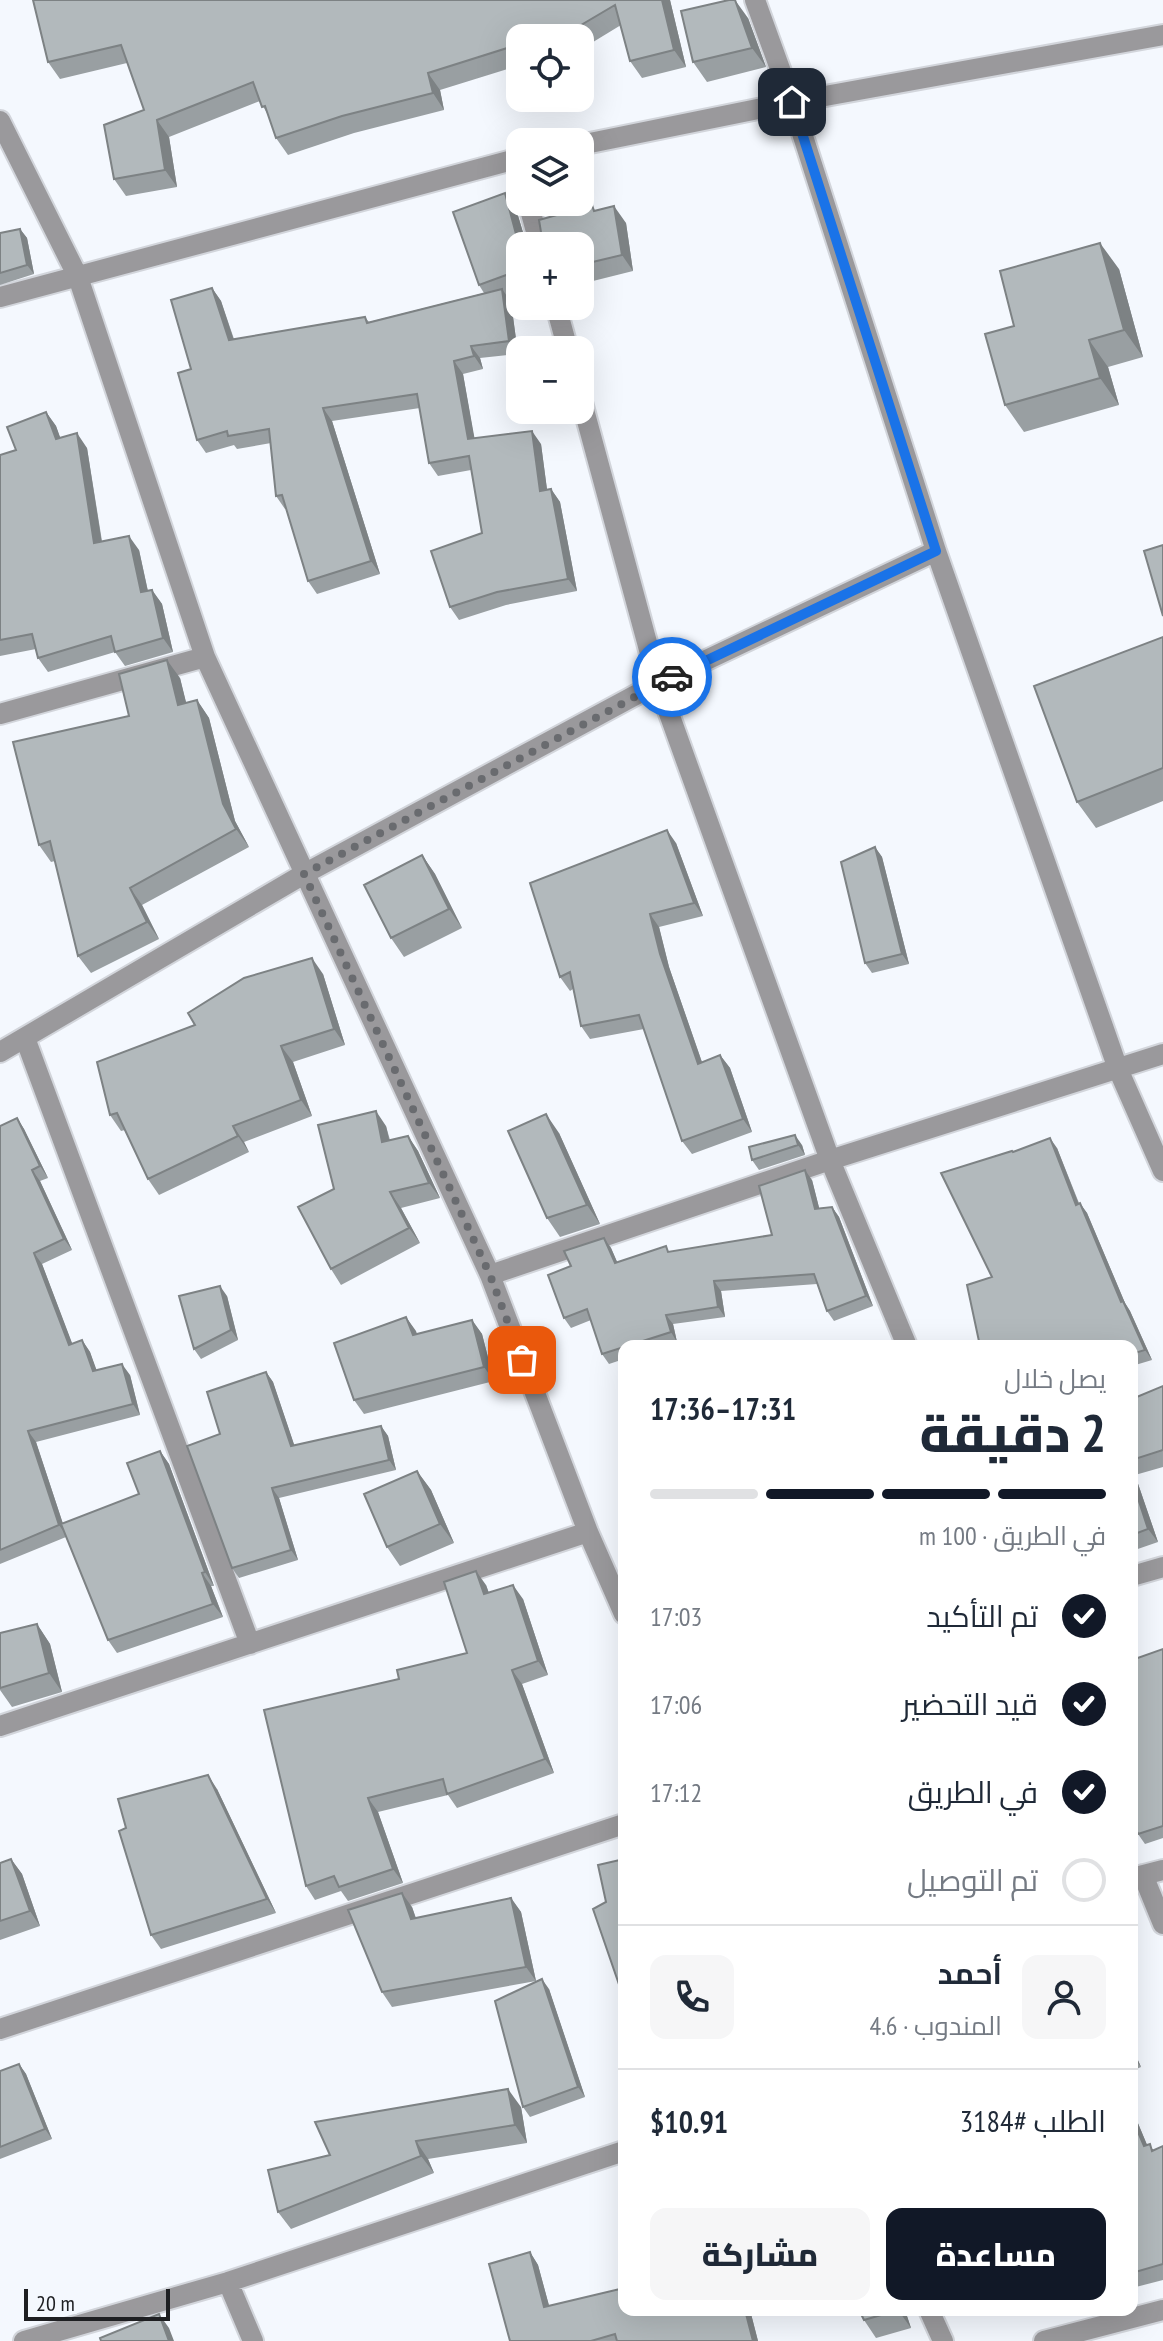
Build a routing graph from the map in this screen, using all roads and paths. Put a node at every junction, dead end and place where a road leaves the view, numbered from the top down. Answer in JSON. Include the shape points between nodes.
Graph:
{"nodes":[{"id":1,"x":755,"y":0,"type":"edge"},
{"id":2,"x":1163,"y":35,"type":"edge"},
{"id":3,"x":792,"y":102,"type":"junction"},
{"id":4,"x":0,"y":121,"type":"edge"},
{"id":5,"x":594,"y":142,"type":"edge"},
{"id":6,"x":506,"y":166,"type":"edge"},
{"id":7,"x":78,"y":277,"type":"junction"},
{"id":8,"x":0,"y":297,"type":"edge"},
{"id":9,"x":588,"y":424,"type":"edge"},
{"id":10,"x":936,"y":551,"type":"junction"},
{"id":11,"x":205,"y":657,"type":"junction"},
{"id":12,"x":658,"y":683,"type":"junction"},
{"id":13,"x":0,"y":714,"type":"edge"},
{"id":14,"x":304,"y":874,"type":"junction"},
{"id":15,"x":25,"y":1038,"type":"junction"},
{"id":16,"x":0,"y":1052,"type":"edge"},
{"id":17,"x":1163,"y":1054,"type":"edge"},
{"id":18,"x":1118,"y":1069,"type":"junction"},
{"id":19,"x":830,"y":1160,"type":"junction"},
{"id":20,"x":1163,"y":1171,"type":"edge"},
{"id":21,"x":490,"y":1275,"type":"junction"},
{"id":22,"x":905,"y":1340,"type":"edge"},
{"id":23,"x":588,"y":1532,"type":"junction"},
{"id":24,"x":1163,"y":1567,"type":"edge"},
{"id":25,"x":1138,"y":1574,"type":"edge"},
{"id":26,"x":618,"y":1600,"type":"edge"},
{"id":27,"x":250,"y":1644,"type":"junction"},
{"id":28,"x":0,"y":1726,"type":"edge"},
{"id":29,"x":618,"y":1826,"type":"edge"},
{"id":30,"x":1146,"y":1874,"type":"edge"},
{"id":31,"x":1163,"y":1924,"type":"edge"},
{"id":32,"x":0,"y":2029,"type":"edge"},
{"id":33,"x":618,"y":2153,"type":"edge"},
{"id":34,"x":228,"y":2282,"type":"junction"},
{"id":35,"x":1163,"y":2310,"type":"edge"},
{"id":36,"x":932,"y":2316,"type":"edge"},
{"id":37,"x":942,"y":2338,"type":"edge"},
{"id":38,"x":24,"y":2341,"type":"edge"},
{"id":39,"x":253,"y":2341,"type":"edge"},
{"id":40,"x":919,"y":2341,"type":"edge"},
{"id":41,"x":1044,"y":2341,"type":"edge"}],
"edges":[{"from":1,"to":3,"type":"street"},
{"from":2,"to":3,"type":"street"},
{"from":3,"to":5,"type":"street"},
{"from":3,"to":10,"type":"street"},
{"from":4,"to":7,"type":"street"},
{"from":6,"to":7,"type":"street"},
{"from":7,"to":8,"type":"street"},
{"from":7,"to":11,"type":"street"},
{"from":9,"to":12,"type":"street"},
{"from":10,"to":12,"type":"street"},
{"from":10,"to":18,"type":"street"},
{"from":11,"to":13,"type":"street"},
{"from":11,"to":14,"type":"street"},
{"from":12,"to":14,"type":"street"},
{"from":12,"to":19,"type":"street"},
{"from":14,"to":15,"type":"street"},
{"from":14,"to":21,"type":"street"},
{"from":15,"to":16,"type":"street"},
{"from":15,"to":27,"type":"street"},
{"from":17,"to":18,"type":"street"},
{"from":18,"to":19,"type":"street"},
{"from":18,"to":20,"type":"street"},
{"from":19,"to":21,"type":"street"},
{"from":19,"to":22,"type":"street"},
{"from":21,"to":23,"type":"street"},
{"from":23,"to":26,"type":"street"},
{"from":23,"to":27,"type":"street"},
{"from":24,"to":25,"type":"street"},
{"from":27,"to":28,"type":"street"},
{"from":29,"to":32,"type":"street"},
{"from":30,"to":31,"type":"street"},
{"from":33,"to":34,"type":"street"},
{"from":34,"to":38,"type":"street"},
{"from":34,"to":39,"type":"street"},
{"from":35,"to":41,"type":"street"},
{"from":36,"to":37,"type":"street"},
{"from":37,"to":40,"type":"street"}]}
